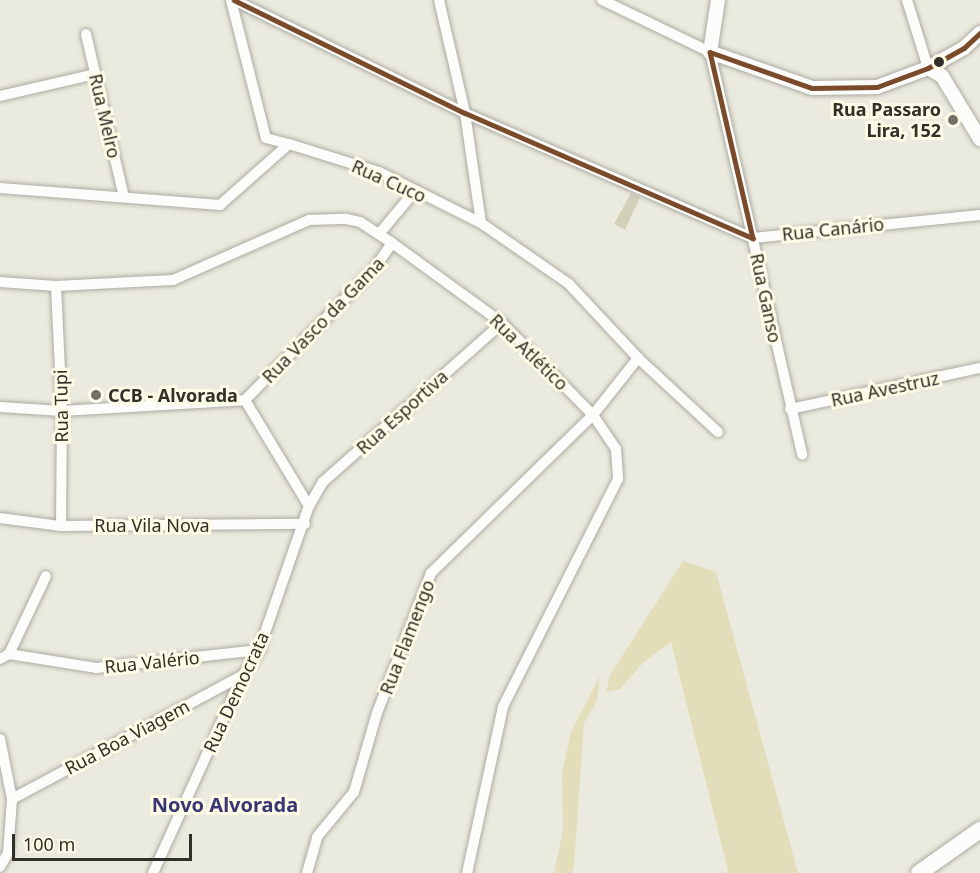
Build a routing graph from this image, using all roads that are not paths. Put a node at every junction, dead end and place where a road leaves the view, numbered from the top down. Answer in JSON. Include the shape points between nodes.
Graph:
{"nodes":[{"id":1,"x":233,"y":0,"type":"edge"},
{"id":2,"x":439,"y":0,"type":"edge"},
{"id":3,"x":602,"y":0,"type":"edge"},
{"id":4,"x":718,"y":0,"type":"edge"},
{"id":5,"x":907,"y":0,"type":"edge"},
{"id":6,"x":980,"y":33,"type":"edge"},
{"id":7,"x":86,"y":34,"type":"dead end"},
{"id":8,"x":710,"y":52,"type":"junction"},
{"id":9,"x":928,"y":68,"type":"junction"},
{"id":10,"x":95,"y":74,"type":"junction"},
{"id":11,"x":0,"y":96,"type":"edge"},
{"id":12,"x":465,"y":113,"type":"junction"},
{"id":13,"x":980,"y":139,"type":"edge"},
{"id":14,"x":289,"y":144,"type":"junction"},
{"id":15,"x":0,"y":188,"type":"edge"},
{"id":16,"x":415,"y":191,"type":"junction"},
{"id":17,"x":124,"y":197,"type":"junction"},
{"id":18,"x":980,"y":215,"type":"edge"},
{"id":19,"x":481,"y":223,"type":"junction"},
{"id":20,"x":379,"y":234,"type":"junction"},
{"id":21,"x":753,"y":238,"type":"junction"},
{"id":22,"x":393,"y":243,"type":"junction"},
{"id":23,"x":0,"y":282,"type":"edge"},
{"id":24,"x":56,"y":286,"type":"junction"},
{"id":25,"x":502,"y":323,"type":"junction"},
{"id":26,"x":638,"y":358,"type":"junction"},
{"id":27,"x":980,"y":368,"type":"edge"},
{"id":28,"x":245,"y":400,"type":"junction"},
{"id":29,"x":0,"y":407,"type":"edge"},
{"id":30,"x":790,"y":409,"type":"junction"},
{"id":31,"x":62,"y":411,"type":"junction"},
{"id":32,"x":593,"y":415,"type":"junction"},
{"id":33,"x":718,"y":432,"type":"dead end"},
{"id":34,"x":802,"y":455,"type":"dead end"},
{"id":35,"x":309,"y":506,"type":"junction"},
{"id":36,"x":0,"y":518,"type":"edge"},
{"id":37,"x":305,"y":524,"type":"junction"},
{"id":38,"x":61,"y":526,"type":"junction"},
{"id":39,"x":46,"y":576,"type":"dead end"},
{"id":40,"x":258,"y":650,"type":"junction"},
{"id":41,"x":5,"y":657,"type":"edge"},
{"id":42,"x":243,"y":675,"type":"junction"},
{"id":43,"x":0,"y":739,"type":"edge"},
{"id":44,"x":12,"y":799,"type":"junction"},
{"id":45,"x":980,"y":830,"type":"edge"},
{"id":46,"x":0,"y":867,"type":"edge"},
{"id":47,"x":153,"y":873,"type":"edge"},
{"id":48,"x":307,"y":873,"type":"edge"},
{"id":49,"x":467,"y":873,"type":"edge"},
{"id":50,"x":919,"y":873,"type":"edge"}],
"edges":[{"from":1,"to":12,"type":"street","name":"Rua Canário"},
{"from":1,"to":14,"type":"street","name":"Rua Cuco","via":[[266,138]]},
{"from":2,"to":12,"type":"street"},
{"from":3,"to":8,"type":"street"},
{"from":4,"to":8,"type":"street","name":"Rua Ganso"},
{"from":5,"to":9,"type":"street"},
{"from":6,"to":9,"type":"street","via":[[964,48]]},
{"from":7,"to":10,"type":"street","name":"Rua Melro"},
{"from":8,"to":9,"type":"street","via":[[812,88],[877,87]]},
{"from":8,"to":21,"type":"street","name":"Rua Ganso"},
{"from":9,"to":13,"type":"street","via":[[942,76]]},
{"from":10,"to":11,"type":"street"},
{"from":10,"to":17,"type":"street","name":"Rua Melro"},
{"from":12,"to":19,"type":"street"},
{"from":12,"to":21,"type":"street","name":"Rua Canário"},
{"from":14,"to":16,"type":"street","name":"Rua Cuco","via":[[379,172]]},
{"from":14,"to":17,"type":"street","via":[[220,205]]},
{"from":15,"to":17,"type":"street"},
{"from":16,"to":19,"type":"street","name":"Rua Cuco"},
{"from":16,"to":20,"type":"street"},
{"from":18,"to":21,"type":"street","name":"Rua Canário"},
{"from":19,"to":26,"type":"street","name":"Rua Cuco","via":[[569,284]]},
{"from":20,"to":22,"type":"street","name":"Rua Atlético"},
{"from":20,"to":24,"type":"street","name":"Rua Atlético","via":[[346,219],[309,220],[173,280]]},
{"from":21,"to":30,"type":"street","name":"Rua Ganso"},
{"from":22,"to":25,"type":"street","name":"Rua Atlético"},
{"from":22,"to":28,"type":"street","name":"Rua Vasco da Gama","via":[[375,268]]},
{"from":23,"to":24,"type":"street","name":"Rua Atlético"},
{"from":24,"to":31,"type":"street","name":"Rua Tupi"},
{"from":25,"to":32,"type":"street","name":"Rua Atlético"},
{"from":25,"to":35,"type":"street","name":"Rua Esportiva","via":[[323,482]]},
{"from":26,"to":32,"type":"street","name":"Rua Flamengo"},
{"from":26,"to":33,"type":"street","name":"Rua Cuco"},
{"from":27,"to":30,"type":"street","name":"Rua Avestruz"},
{"from":28,"to":31,"type":"street"},
{"from":28,"to":35,"type":"street"},
{"from":29,"to":31,"type":"street"},
{"from":30,"to":34,"type":"street","name":"Rua Ganso"},
{"from":31,"to":38,"type":"street","name":"Rua Tupi"},
{"from":32,"to":48,"type":"street","name":"Rua Flamengo","via":[[431,573],[377,713],[354,792],[317,837]]},
{"from":32,"to":49,"type":"street","name":"Rua Atlético","via":[[616,449],[618,479],[502,707]]},
{"from":35,"to":37,"type":"street","name":"Rua Democrata"},
{"from":36,"to":38,"type":"street","name":"Rua Vila Nova"},
{"from":37,"to":38,"type":"street","name":"Rua Vila Nova"},
{"from":37,"to":40,"type":"street","name":"Rua Democrata"},
{"from":39,"to":41,"type":"street"},
{"from":40,"to":41,"type":"street","name":"Rua Valério","via":[[96,668]]},
{"from":40,"to":42,"type":"street","name":"Rua Democrata"},
{"from":42,"to":44,"type":"street","name":"Rua Boa Viagem"},
{"from":42,"to":47,"type":"street","name":"Rua Democrata"},
{"from":43,"to":44,"type":"street"},
{"from":44,"to":46,"type":"street","via":[[8,853]]},
{"from":45,"to":50,"type":"main road"}]}
